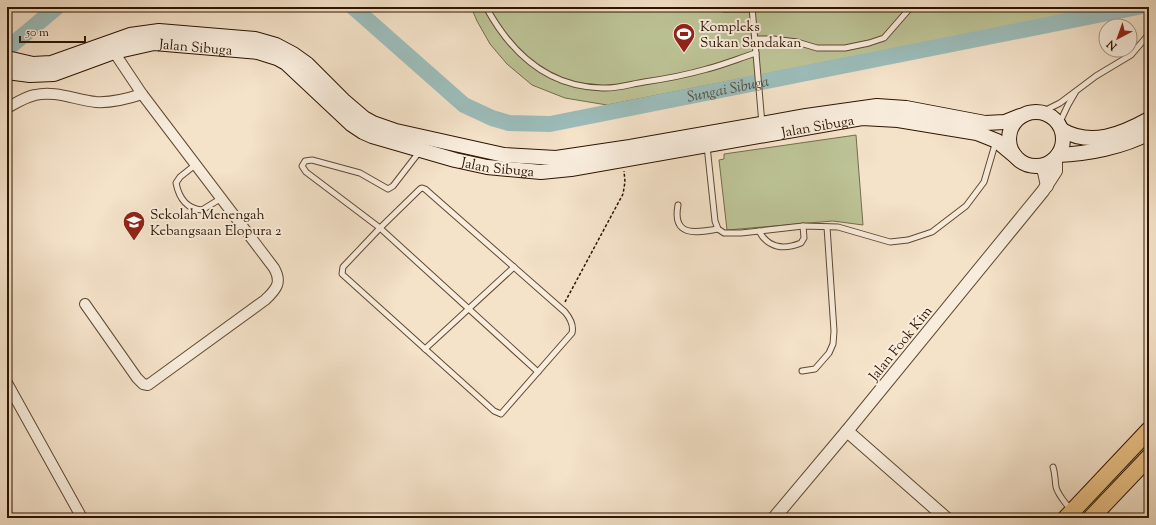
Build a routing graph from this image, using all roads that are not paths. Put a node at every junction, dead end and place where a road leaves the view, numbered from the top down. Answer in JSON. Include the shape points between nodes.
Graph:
{"nodes":[{"id":1,"x":486,"y":7,"type":"edge"},
{"id":2,"x":715,"y":7,"type":"edge"},
{"id":3,"x":910,"y":7,"type":"edge"},
{"id":4,"x":752,"y":8,"type":"edge"},
{"id":5,"x":1149,"y":34,"type":"edge"},
{"id":6,"x":755,"y":39,"type":"junction"},
{"id":7,"x":114,"y":52,"type":"junction"},
{"id":8,"x":756,"y":53,"type":"junction"},
{"id":9,"x":13,"y":60,"type":"edge"},
{"id":10,"x":7,"y":72,"type":"edge"},
{"id":11,"x":1077,"y":91,"type":"junction"},
{"id":12,"x":142,"y":94,"type":"junction"},
{"id":13,"x":7,"y":108,"type":"edge"},
{"id":14,"x":1042,"y":112,"type":"junction"},
{"id":15,"x":1020,"y":116,"type":"junction"},
{"id":16,"x":1149,"y":119,"type":"edge"},
{"id":17,"x":762,"y":124,"type":"junction"},
{"id":18,"x":1060,"y":127,"type":"junction"},
{"id":19,"x":1148,"y":134,"type":"edge"},
{"id":20,"x":997,"y":140,"type":"junction"},
{"id":21,"x":707,"y":146,"type":"junction"},
{"id":22,"x":421,"y":150,"type":"junction"},
{"id":23,"x":1014,"y":156,"type":"junction"},
{"id":24,"x":1057,"y":156,"type":"junction"},
{"id":25,"x":195,"y":165,"type":"junction"},
{"id":26,"x":1040,"y":166,"type":"junction"},
{"id":27,"x":1047,"y":186,"type":"junction"},
{"id":28,"x":220,"y":198,"type":"junction"},
{"id":29,"x":678,"y":205,"type":"dead end"},
{"id":30,"x":803,"y":226,"type":"junction"},
{"id":31,"x":826,"y":227,"type":"junction"},
{"id":32,"x":380,"y":228,"type":"junction"},
{"id":33,"x":718,"y":229,"type":"junction"},
{"id":34,"x":759,"y":231,"type":"junction"},
{"id":35,"x":514,"y":267,"type":"junction"},
{"id":36,"x":85,"y":304,"type":"dead end"},
{"id":37,"x":468,"y":309,"type":"junction"},
{"id":38,"x":425,"y":349,"type":"junction"},
{"id":39,"x":802,"y":371,"type":"dead end"},
{"id":40,"x":538,"y":372,"type":"junction"},
{"id":41,"x":7,"y":383,"type":"edge"},
{"id":42,"x":1149,"y":430,"type":"edge"},
{"id":43,"x":847,"y":431,"type":"junction"},
{"id":44,"x":1149,"y":457,"type":"edge"},
{"id":45,"x":1053,"y":467,"type":"dead end"},
{"id":46,"x":1069,"y":515,"type":"edge"},
{"id":47,"x":82,"y":518,"type":"edge"},
{"id":48,"x":774,"y":518,"type":"edge"},
{"id":49,"x":946,"y":518,"type":"edge"},
{"id":50,"x":1091,"y":518,"type":"edge"}],
"edges":[{"from":1,"to":8,"type":"lane","via":[[519,53],[535,67],[554,78],[580,87],[604,89],[672,78]]},
{"from":2,"to":4,"type":"lane"},
{"from":3,"to":6,"type":"lane","via":[[884,38],[845,48],[817,48],[773,38]]},
{"from":4,"to":6,"type":"lane"},
{"from":5,"to":11,"type":"lane","via":[[1131,55]]},
{"from":6,"to":8,"type":"lane"},
{"from":7,"to":10,"type":"main road","name":"Jalan Sibuga","via":[[54,74],[30,75]]},
{"from":7,"to":12,"type":"street"},
{"from":7,"to":22,"type":"main road","name":"Jalan Sibuga","via":[[162,43],[268,54],[294,69],[357,129]]},
{"from":8,"to":17,"type":"lane"},
{"from":9,"to":17,"type":"main road","name":"Jalan Sibuga","via":[[33,64],[52,62],[130,35],[159,31],[255,39],[276,45],[293,54],[307,64],[348,105],[373,123],[396,131],[504,156],[556,158]]},
{"from":11,"to":14,"type":"lane"},
{"from":11,"to":18,"type":"lane","via":[[1068,104]]},
{"from":12,"to":13,"type":"street","via":[[97,102],[36,94]]},
{"from":12,"to":25,"type":"street"},
{"from":14,"to":15,"type":"main road"},
{"from":14,"to":18,"type":"main road"},
{"from":15,"to":17,"type":"main road","name":"Jalan Sibuga","via":[[1005,122],[985,123],[906,108],[877,106]]},
{"from":15,"to":23,"type":"main road","via":[[1010,130],[1009,144]]},
{"from":16,"to":18,"type":"main road","via":[[1120,133],[1104,137],[1076,137]]},
{"from":18,"to":24,"type":"main road","via":[[1063,139]]},
{"from":19,"to":24,"type":"main road","via":[[1113,147]]},
{"from":20,"to":21,"type":"main road","name":"Jalan Sibuga","via":[[977,133],[906,121],[862,118]]},
{"from":20,"to":23,"type":"main road","name":"Jalan Sibuga"},
{"from":20,"to":31,"type":"lane","via":[[984,182],[966,206],[932,232],[908,240],[890,242],[838,227]]},
{"from":21,"to":22,"type":"main road","name":"Jalan Sibuga","via":[[541,172],[487,167]]},
{"from":21,"to":33,"type":"lane"},
{"from":22,"to":32,"type":"lane","via":[[388,189],[360,173],[312,160],[305,160],[303,163],[306,172]]},
{"from":23,"to":26,"type":"main road","via":[[1031,166]]},
{"from":24,"to":26,"type":"main road"},
{"from":24,"to":27,"type":"street","name":"Jalan Fook Kim","via":[[1056,171]]},
{"from":25,"to":28,"type":"street"},
{"from":25,"to":28,"type":"lane","via":[[176,183],[178,193],[194,209],[202,210]]},
{"from":26,"to":27,"type":"street"},
{"from":27,"to":43,"type":"street","name":"Jalan Fook Kim"},
{"from":28,"to":36,"type":"street","via":[[278,276],[275,289],[265,300],[148,385],[137,378]]},
{"from":29,"to":33,"type":"lane","via":[[679,224],[683,230],[699,233]]},
{"from":30,"to":31,"type":"lane"},
{"from":30,"to":34,"type":"lane"},
{"from":30,"to":34,"type":"lane","via":[[804,238],[801,243],[794,246],[778,247],[770,244],[763,239]]},
{"from":31,"to":39,"type":"lane","via":[[834,344],[815,369]]},
{"from":32,"to":35,"type":"lane","via":[[422,188]]},
{"from":32,"to":37,"type":"lane"},
{"from":32,"to":38,"type":"lane","via":[[343,267],[342,274]]},
{"from":33,"to":34,"type":"lane","via":[[724,233]]},
{"from":35,"to":37,"type":"lane"},
{"from":35,"to":40,"type":"lane","via":[[569,317],[573,329]]},
{"from":37,"to":38,"type":"lane"},
{"from":37,"to":40,"type":"lane"},
{"from":38,"to":40,"type":"lane","via":[[501,414]]},
{"from":41,"to":47,"type":"street"},
{"from":42,"to":46,"type":"main road"},
{"from":43,"to":48,"type":"street","name":"Jalan Fook Kim"},
{"from":43,"to":49,"type":"street"},
{"from":44,"to":50,"type":"main road"},
{"from":45,"to":46,"type":"lane","via":[[1056,486]]}]}
